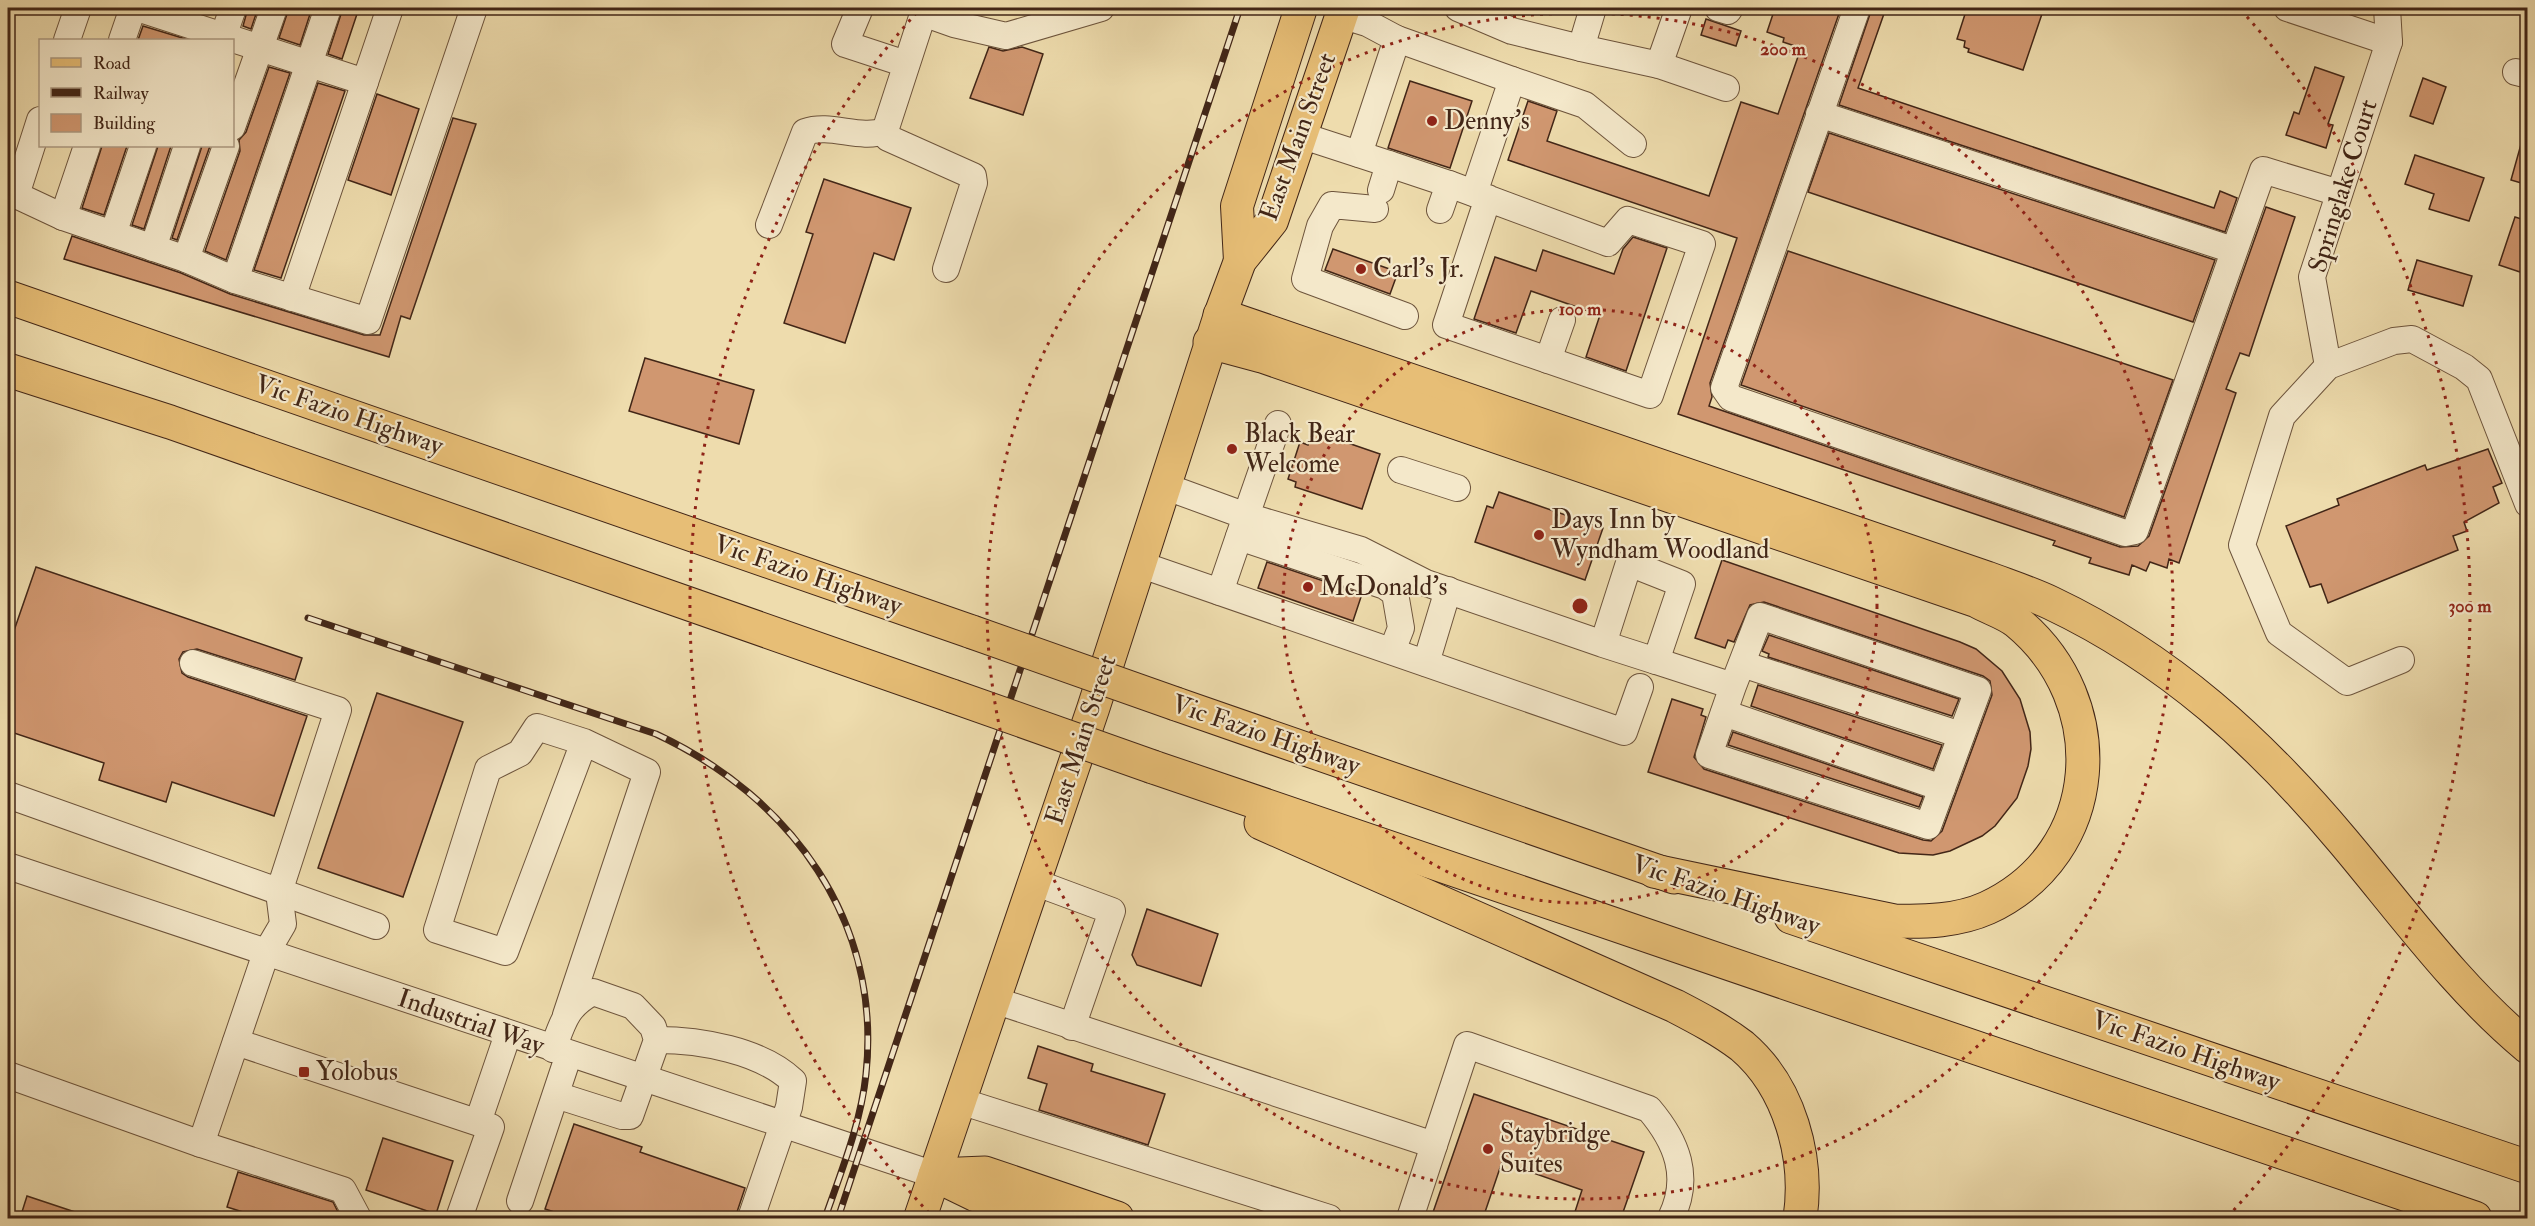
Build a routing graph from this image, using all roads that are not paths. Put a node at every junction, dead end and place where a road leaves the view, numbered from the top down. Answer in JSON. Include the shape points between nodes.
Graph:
{"nodes":[{"id":1,"x":78,"y":8,"type":"edge"},
{"id":2,"x":135,"y":8,"type":"edge"},
{"id":3,"x":233,"y":8,"type":"edge"},
{"id":4,"x":274,"y":8,"type":"edge"},
{"id":5,"x":328,"y":8,"type":"edge"},
{"id":6,"x":390,"y":8,"type":"edge"},
{"id":7,"x":474,"y":8,"type":"edge"},
{"id":8,"x":860,"y":8,"type":"edge"},
{"id":9,"x":1101,"y":8,"type":"edge"},
{"id":10,"x":1301,"y":8,"type":"edge"},
{"id":11,"x":1458,"y":8,"type":"edge"},
{"id":12,"x":1578,"y":8,"type":"edge"},
{"id":13,"x":1593,"y":8,"type":"edge"},
{"id":14,"x":1679,"y":8,"type":"edge"},
{"id":15,"x":1718,"y":8,"type":"edge"},
{"id":16,"x":1730,"y":8,"type":"edge"},
{"id":17,"x":1857,"y":8,"type":"edge"},
{"id":18,"x":2287,"y":8,"type":"edge"},
{"id":19,"x":2387,"y":8,"type":"edge"},
{"id":20,"x":924,"y":10,"type":"edge"},
{"id":21,"x":1342,"y":11,"type":"edge"},
{"id":22,"x":1483,"y":18,"type":"junction"},
{"id":23,"x":184,"y":24,"type":"edge"},
{"id":24,"x":223,"y":38,"type":"edge"},
{"id":25,"x":67,"y":39,"type":"edge"},
{"id":26,"x":122,"y":39,"type":"edge"},
{"id":27,"x":1396,"y":39,"type":"junction"},
{"id":28,"x":234,"y":41,"type":"edge"},
{"id":29,"x":2389,"y":42,"type":"junction"},
{"id":30,"x":260,"y":48,"type":"junction"},
{"id":31,"x":1581,"y":48,"type":"junction"},
{"id":32,"x":308,"y":64,"type":"junction"},
{"id":33,"x":906,"y":64,"type":"junction"},
{"id":34,"x":1659,"y":65,"type":"junction"},
{"id":35,"x":1512,"y":80,"type":"junction"},
{"id":36,"x":365,"y":82,"type":"junction"},
{"id":37,"x":1726,"y":88,"type":"dead end"},
{"id":38,"x":1820,"y":114,"type":"junction"},
{"id":39,"x":234,"y":121,"type":"edge"},
{"id":40,"x":39,"y":123,"type":"edge"},
{"id":41,"x":885,"y":131,"type":"junction"},
{"id":42,"x":1300,"y":135,"type":"junction"},
{"id":43,"x":1633,"y":144,"type":"dead end"},
{"id":44,"x":87,"y":147,"type":"edge"},
{"id":45,"x":143,"y":147,"type":"edge"},
{"id":46,"x":187,"y":147,"type":"edge"},
{"id":47,"x":226,"y":147,"type":"edge"},
{"id":48,"x":1359,"y":154,"type":"junction"},
{"id":49,"x":1389,"y":164,"type":"junction"},
{"id":50,"x":1449,"y":184,"type":"junction"},
{"id":51,"x":2339,"y":193,"type":"junction"},
{"id":52,"x":1481,"y":196,"type":"junction"},
{"id":53,"x":1440,"y":210,"type":"dead end"},
{"id":54,"x":63,"y":217,"type":"junction"},
{"id":55,"x":769,"y":225,"type":"dead end"},
{"id":56,"x":113,"y":234,"type":"junction"},
{"id":57,"x":153,"y":248,"type":"junction"},
{"id":58,"x":2233,"y":250,"type":"junction"},
{"id":59,"x":186,"y":259,"type":"junction"},
{"id":60,"x":1240,"y":261,"type":"junction"},
{"id":61,"x":946,"y":269,"type":"dead end"},
{"id":62,"x":235,"y":280,"type":"junction"},
{"id":63,"x":8,"y":297,"type":"edge"},
{"id":64,"x":292,"y":298,"type":"junction"},
{"id":65,"x":1404,"y":316,"type":"dead end"},
{"id":66,"x":1562,"y":320,"type":"dead end"},
{"id":67,"x":1215,"y":329,"type":"junction"},
{"id":68,"x":1548,"y":360,"type":"junction"},
{"id":69,"x":2328,"y":366,"type":"junction"},
{"id":70,"x":8,"y":370,"type":"edge"},
{"id":71,"x":1278,"y":424,"type":"dead end"},
{"id":72,"x":1401,"y":470,"type":"dead end"},
{"id":73,"x":1164,"y":486,"type":"junction"},
{"id":74,"x":1457,"y":488,"type":"dead end"},
{"id":75,"x":2528,"y":504,"type":"edge"},
{"id":76,"x":1242,"y":527,"type":"junction"},
{"id":77,"x":1139,"y":564,"type":"junction"},
{"id":78,"x":1448,"y":590,"type":"junction"},
{"id":79,"x":1220,"y":592,"type":"junction"},
{"id":80,"x":1603,"y":644,"type":"junction"},
{"id":81,"x":1392,"y":651,"type":"junction"},
{"id":82,"x":2401,"y":660,"type":"dead end"},
{"id":83,"x":1656,"y":661,"type":"junction"},
{"id":84,"x":193,"y":663,"type":"dead end"},
{"id":85,"x":1426,"y":663,"type":"junction"},
{"id":86,"x":1737,"y":675,"type":"junction"},
{"id":87,"x":1640,"y":687,"type":"dead end"},
{"id":88,"x":1724,"y":713,"type":"junction"},
{"id":89,"x":1961,"y":735,"type":"junction"},
{"id":90,"x":584,"y":742,"type":"junction"},
{"id":91,"x":1153,"y":767,"type":"junction"},
{"id":92,"x":1942,"y":788,"type":"junction"},
{"id":93,"x":8,"y":795,"type":"edge"},
{"id":94,"x":8,"y":866,"type":"edge"},
{"id":95,"x":1654,"y":871,"type":"junction"},
{"id":96,"x":1034,"y":882,"type":"junction"},
{"id":97,"x":279,"y":892,"type":"junction"},
{"id":98,"x":376,"y":926,"type":"dead end"},
{"id":99,"x":266,"y":953,"type":"junction"},
{"id":100,"x":994,"y":1000,"type":"junction"},
{"id":101,"x":566,"y":1015,"type":"junction"},
{"id":102,"x":1072,"y":1027,"type":"junction"},
{"id":103,"x":508,"y":1034,"type":"junction"},
{"id":104,"x":657,"y":1040,"type":"junction"},
{"id":105,"x":236,"y":1042,"type":"junction"},
{"id":106,"x":2528,"y":1047,"type":"edge"},
{"id":107,"x":561,"y":1052,"type":"junction"},
{"id":108,"x":8,"y":1075,"type":"edge"},
{"id":109,"x":644,"y":1079,"type":"junction"},
{"id":110,"x":555,"y":1095,"type":"junction"},
{"id":111,"x":960,"y":1101,"type":"junction"},
{"id":112,"x":478,"y":1122,"type":"junction"},
{"id":113,"x":782,"y":1126,"type":"junction"},
{"id":114,"x":201,"y":1144,"type":"junction"},
{"id":115,"x":1434,"y":1145,"type":"junction"},
{"id":116,"x":2528,"y":1167,"type":"edge"},
{"id":117,"x":934,"y":1175,"type":"junction"},
{"id":118,"x":520,"y":1201,"type":"dead end"},
{"id":119,"x":358,"y":1218,"type":"edge"},
{"id":120,"x":459,"y":1218,"type":"edge"},
{"id":121,"x":752,"y":1218,"type":"edge"},
{"id":122,"x":920,"y":1218,"type":"edge"},
{"id":123,"x":1043,"y":1218,"type":"edge"},
{"id":124,"x":1117,"y":1218,"type":"edge"},
{"id":125,"x":1329,"y":1218,"type":"edge"},
{"id":126,"x":1410,"y":1218,"type":"edge"},
{"id":127,"x":1671,"y":1218,"type":"edge"},
{"id":128,"x":1800,"y":1218,"type":"edge"},
{"id":129,"x":2475,"y":1218,"type":"edge"}],
"edges":[{"from":1,"to":25,"type":"street"},
{"from":2,"to":23,"type":"street"},
{"from":2,"to":26,"type":"street"},
{"from":3,"to":24,"type":"street"},
{"from":4,"to":30,"type":"street"},
{"from":5,"to":32,"type":"street"},
{"from":6,"to":36,"type":"street"},
{"from":7,"to":64,"type":"street","via":[[368,321]]},
{"from":8,"to":33,"type":"street","via":[[845,44]]},
{"from":9,"to":20,"type":"street","via":[[1006,36],[954,24]]},
{"from":10,"to":42,"type":"main road","via":[[1300,59],[1285,106]]},
{"from":10,"to":60,"type":"main road","name":"East Main Street","via":[[1237,206]]},
{"from":11,"to":22,"type":"street"},
{"from":12,"to":22,"type":"street","via":[[1568,31],[1549,35]]},
{"from":13,"to":31,"type":"street"},
{"from":14,"to":34,"type":"street"},
{"from":15,"to":16,"type":"street"},
{"from":17,"to":38,"type":"street"},
{"from":18,"to":29,"type":"street"},
{"from":19,"to":29,"type":"street","name":"Springlake Court"},
{"from":20,"to":33,"type":"street"},
{"from":21,"to":27,"type":"street"},
{"from":21,"to":42,"type":"main road","name":"East Main Street"},
{"from":22,"to":31,"type":"street","via":[[1512,31]]},
{"from":23,"to":24,"type":"street"},
{"from":27,"to":35,"type":"street"},
{"from":27,"to":48,"type":"street"},
{"from":28,"to":30,"type":"street"},
{"from":29,"to":51,"type":"street","name":"Springlake Court"},
{"from":30,"to":32,"type":"street"},
{"from":30,"to":39,"type":"street"},
{"from":31,"to":34,"type":"street"},
{"from":32,"to":36,"type":"street"},
{"from":32,"to":62,"type":"street"},
{"from":33,"to":41,"type":"street"},
{"from":34,"to":37,"type":"street"},
{"from":35,"to":43,"type":"street","via":[[1585,105]]},
{"from":35,"to":52,"type":"street"},
{"from":36,"to":64,"type":"street"},
{"from":38,"to":58,"type":"street"},
{"from":38,"to":58,"type":"street","via":[[1724,388],[1731,398],[2126,533],[2134,531]]},
{"from":40,"to":54,"type":"street","via":[[16,195]]},
{"from":41,"to":55,"type":"street","via":[[874,135],[815,129],[805,132]]},
{"from":41,"to":61,"type":"street","via":[[888,138],[973,176]]},
{"from":42,"to":48,"type":"street"},
{"from":42,"to":60,"type":"main road","name":"East Main Street","via":[[1272,221]]},
{"from":44,"to":54,"type":"street"},
{"from":45,"to":56,"type":"street"},
{"from":46,"to":57,"type":"street"},
{"from":47,"to":59,"type":"street"},
{"from":48,"to":49,"type":"street"},
{"from":49,"to":50,"type":"street"},
{"from":49,"to":65,"type":"street","via":[[1378,200],[1332,205],[1320,226],[1305,279]]},
{"from":50,"to":52,"type":"street"},
{"from":50,"to":53,"type":"street"},
{"from":51,"to":58,"type":"street","via":[[2263,170]]},
{"from":51,"to":69,"type":"street","name":"Springlake Court","via":[[2312,277]]},
{"from":52,"to":68,"type":"street","via":[[1446,325]]},
{"from":52,"to":68,"type":"street","via":[[1608,243],[1628,220],[1702,244],[1650,395]]},
{"from":54,"to":56,"type":"street"},
{"from":56,"to":57,"type":"street"},
{"from":57,"to":59,"type":"street"},
{"from":59,"to":62,"type":"street"},
{"from":60,"to":67,"type":"main road","name":"East Main Street"},
{"from":62,"to":64,"type":"street"},
{"from":63,"to":95,"type":"highway","name":"Vic Fazio Highway","bridge":true},
{"from":66,"to":68,"type":"street"},
{"from":67,"to":73,"type":"main road","name":"East Main Street"},
{"from":67,"to":95,"type":"highway","via":[[1262,356],[1977,601],[2016,621],[2054,659],[2076,704],[2085,756],[2077,808],[2054,853],[2027,883],[1987,908],[1933,922],[1894,921]]},
{"from":67,"to":106,"type":"highway","via":[[1987,578],[2049,602],[2095,626],[2148,658],[2253,743],[2327,823],[2444,963]]},
{"from":69,"to":75,"type":"street","via":[[2394,341],[2412,339],[2464,367],[2479,379]]},
{"from":69,"to":82,"type":"street","via":[[2282,417],[2242,544],[2279,633],[2347,682]]},
{"from":70,"to":91,"type":"highway","bridge":true,"via":[[170,422]]},
{"from":71,"to":76,"type":"street"},
{"from":72,"to":74,"type":"street"},
{"from":73,"to":76,"type":"street"},
{"from":73,"to":77,"type":"main road","name":"East Main Street"},
{"from":76,"to":78,"type":"street","via":[[1361,550]]},
{"from":76,"to":79,"type":"street"},
{"from":76,"to":81,"type":"street","via":[[1395,593],[1401,628]]},
{"from":77,"to":79,"type":"street"},
{"from":77,"to":96,"type":"main road","name":"East Main Street"},
{"from":78,"to":80,"type":"street"},
{"from":78,"to":85,"type":"street"},
{"from":79,"to":81,"type":"street"},
{"from":80,"to":83,"type":"street"},
{"from":80,"to":83,"type":"street","via":[[1629,563],[1682,584]]},
{"from":81,"to":85,"type":"street"},
{"from":83,"to":86,"type":"street"},
{"from":84,"to":97,"type":"street","via":[[338,710]]},
{"from":85,"to":87,"type":"street","via":[[1624,732]]},
{"from":86,"to":88,"type":"street"},
{"from":86,"to":89,"type":"street"},
{"from":86,"to":89,"type":"street","via":[[1760,616],[1978,690]]},
{"from":88,"to":92,"type":"street"},
{"from":88,"to":92,"type":"street","via":[[1709,755],[1928,826]]},
{"from":89,"to":92,"type":"street"},
{"from":90,"to":90,"type":"street","via":[[537,728],[520,753],[488,769],[437,930],[505,952]]},
{"from":90,"to":101,"type":"street","via":[[647,772]]},
{"from":91,"to":128,"type":"highway","via":[[1238,813],[1715,1027],[1763,1068],[1785,1106],[1801,1160]]},
{"from":91,"to":129,"type":"highway"},
{"from":93,"to":97,"type":"street"},
{"from":94,"to":99,"type":"street","name":"Industrial Way"},
{"from":95,"to":116,"type":"highway","name":"Vic Fazio Highway"},
{"from":96,"to":100,"type":"main road","name":"East Main Street"},
{"from":96,"to":102,"type":"street","via":[[1112,911]]},
{"from":97,"to":98,"type":"street"},
{"from":97,"to":99,"type":"street","via":[[282,924]]},
{"from":99,"to":103,"type":"street","name":"Industrial Way"},
{"from":99,"to":105,"type":"street"},
{"from":100,"to":102,"type":"street"},
{"from":100,"to":111,"type":"main road","name":"East Main Street"},
{"from":101,"to":104,"type":"street","via":[[576,1001],[593,992],[633,1006],[653,1027]]},
{"from":101,"to":107,"type":"street"},
{"from":102,"to":115,"type":"street"},
{"from":103,"to":107,"type":"street","name":"Industrial Way"},
{"from":103,"to":112,"type":"street"},
{"from":104,"to":109,"type":"street"},
{"from":104,"to":113,"type":"street","via":[[691,1040],[763,1060],[780,1069],[793,1081]]},
{"from":105,"to":112,"type":"street"},
{"from":105,"to":114,"type":"street"},
{"from":107,"to":109,"type":"street","name":"Industrial Way"},
{"from":107,"to":110,"type":"street"},
{"from":108,"to":114,"type":"street"},
{"from":109,"to":110,"type":"street","via":[[630,1116]]},
{"from":109,"to":113,"type":"street","name":"Industrial Way"},
{"from":110,"to":118,"type":"street"},
{"from":111,"to":117,"type":"main road","name":"East Main Street"},
{"from":111,"to":125,"type":"street"},
{"from":112,"to":120,"type":"street","via":[[491,1126]]},
{"from":113,"to":117,"type":"street","name":"Industrial Way"},
{"from":113,"to":121,"type":"street"},
{"from":114,"to":119,"type":"street","via":[[343,1190]]},
{"from":115,"to":126,"type":"street"},
{"from":115,"to":127,"type":"street","via":[[1467,1045],[1649,1109],[1676,1148],[1682,1175]]},
{"from":117,"to":122,"type":"main road","name":"East Main Street"},
{"from":117,"to":123,"type":"highway","via":[[976,1195]]},
{"from":117,"to":124,"type":"highway","via":[[985,1173]]}]}
